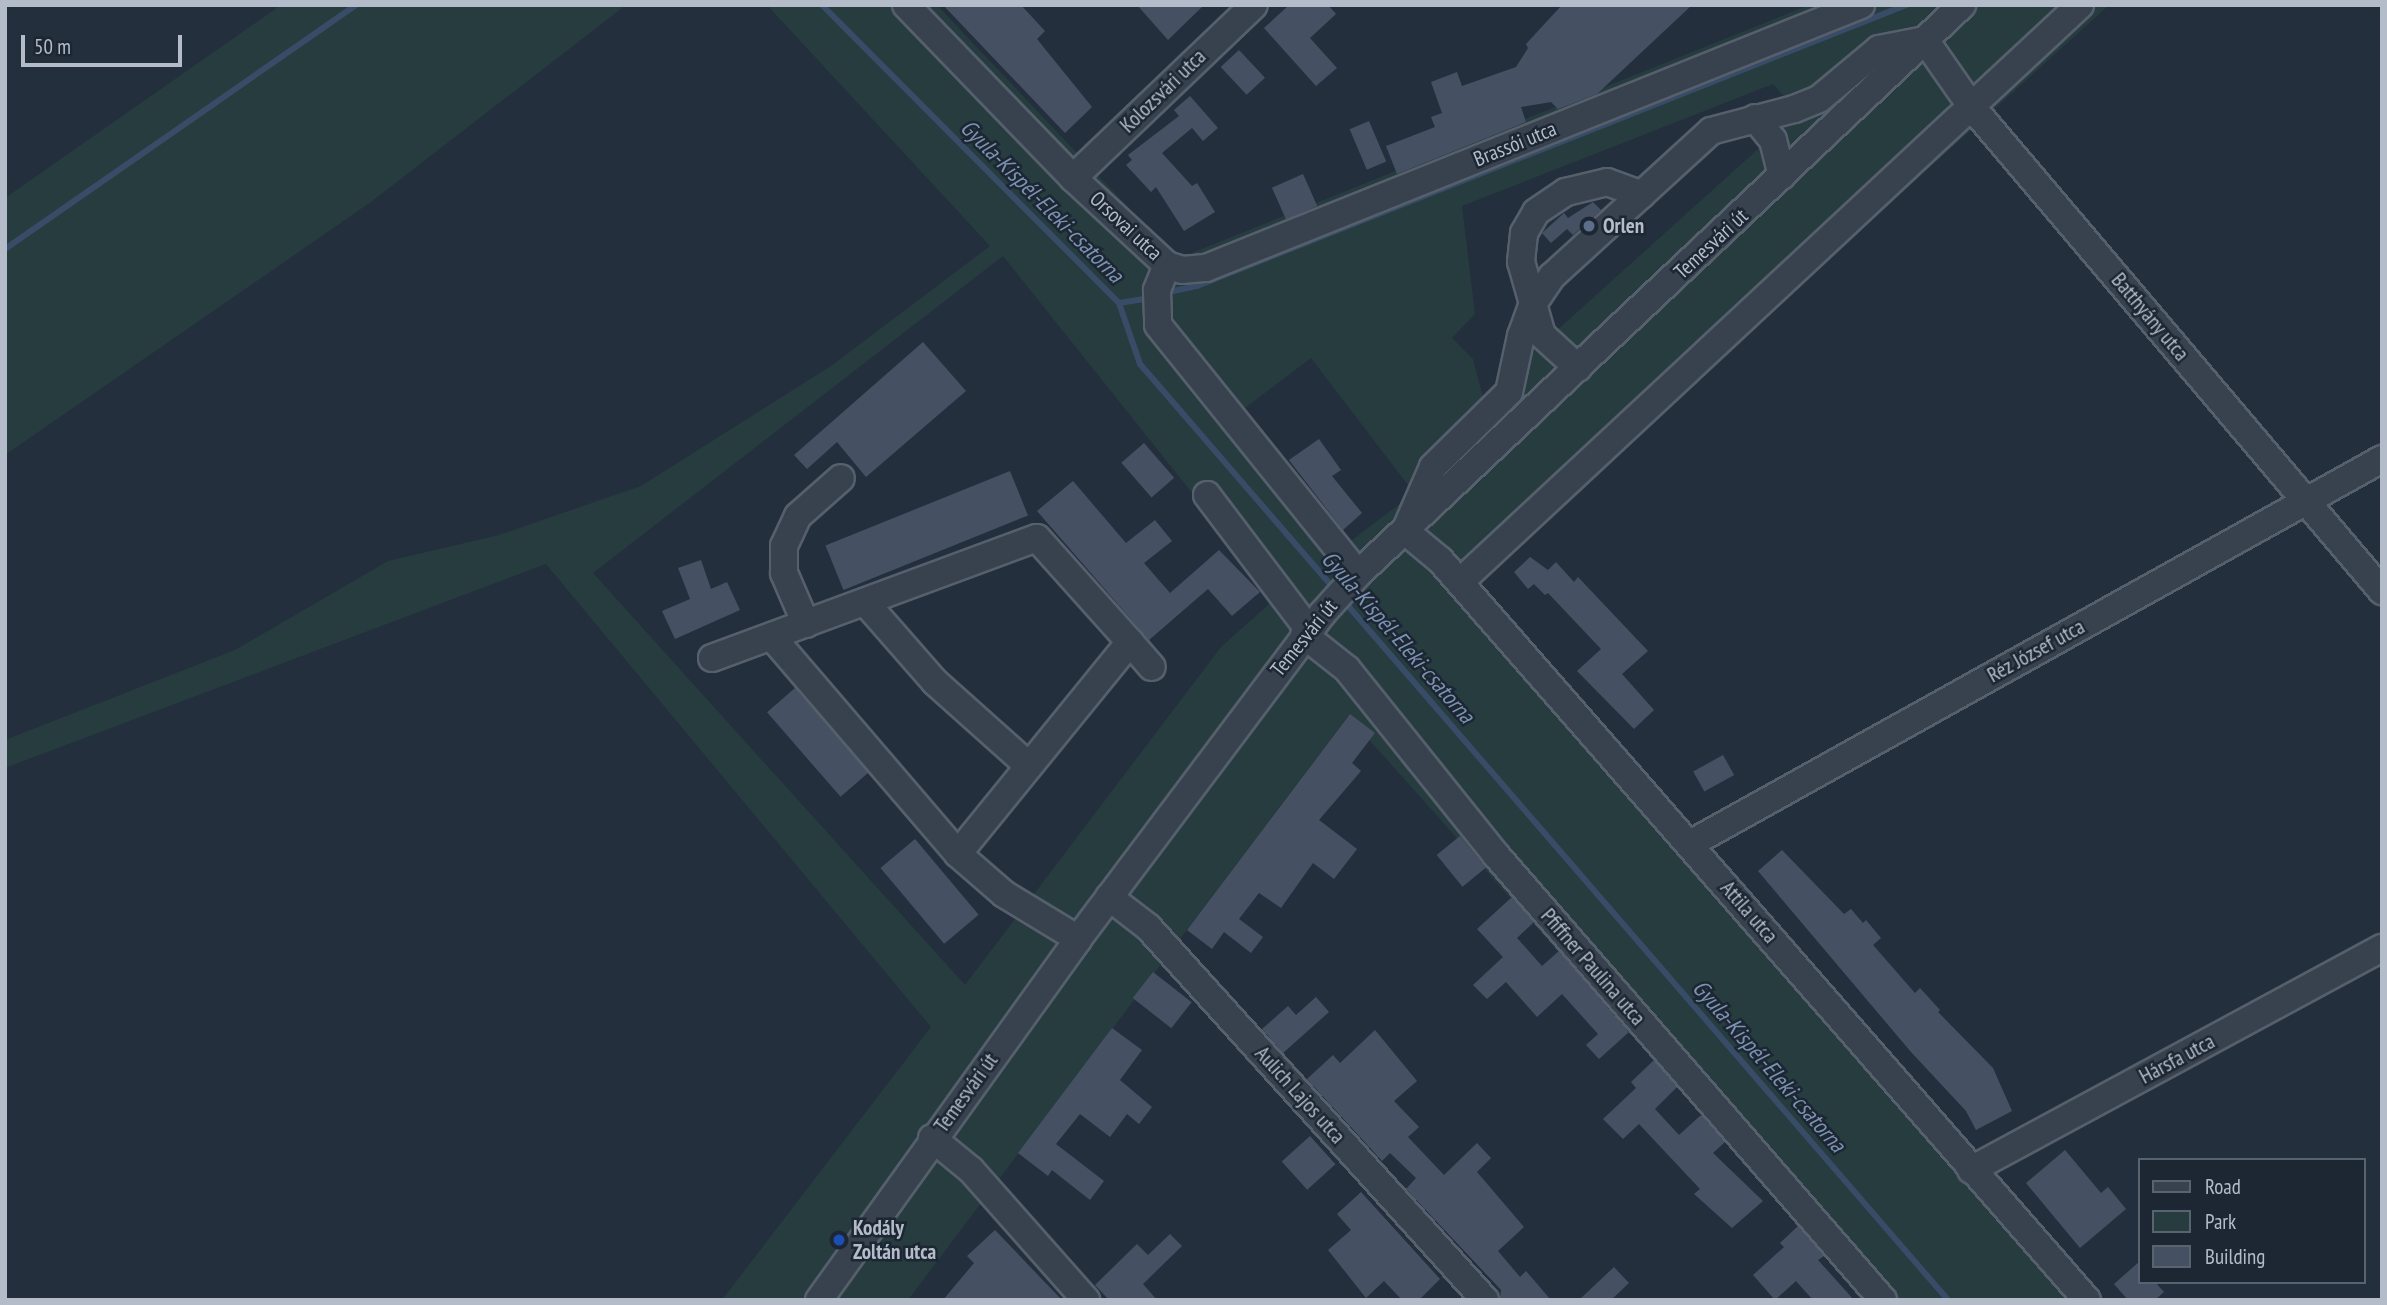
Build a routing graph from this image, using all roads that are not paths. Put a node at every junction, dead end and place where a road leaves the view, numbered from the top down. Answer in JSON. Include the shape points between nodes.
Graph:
{"nodes":[{"id":1,"x":906,"y":5,"type":"edge"},
{"id":2,"x":1254,"y":5,"type":"edge"},
{"id":3,"x":1861,"y":5,"type":"edge"},
{"id":4,"x":1962,"y":5,"type":"edge"},
{"id":5,"x":2080,"y":5,"type":"edge"},
{"id":6,"x":1925,"y":40,"type":"junction"},
{"id":7,"x":1970,"y":106,"type":"junction"},
{"id":8,"x":1755,"y":118,"type":"junction"},
{"id":9,"x":1782,"y":176,"type":"junction"},
{"id":10,"x":1073,"y":178,"type":"junction"},
{"id":11,"x":1642,"y":195,"type":"junction"},
{"id":12,"x":1167,"y":265,"type":"junction"},
{"id":13,"x":1532,"y":306,"type":"junction"},
{"id":14,"x":1578,"y":369,"type":"junction"},
{"id":15,"x":2382,"y":458,"type":"edge"},
{"id":16,"x":841,"y":478,"type":"dead end"},
{"id":17,"x":1207,"y":495,"type":"dead end"},
{"id":18,"x":2306,"y":500,"type":"junction"},
{"id":19,"x":1405,"y":531,"type":"junction"},
{"id":20,"x":1354,"y":578,"type":"junction"},
{"id":21,"x":1460,"y":582,"type":"junction"},
{"id":22,"x":2382,"y":591,"type":"edge"},
{"id":23,"x":865,"y":602,"type":"junction"},
{"id":24,"x":806,"y":624,"type":"junction"},
{"id":25,"x":1312,"y":626,"type":"junction"},
{"id":26,"x":772,"y":637,"type":"junction"},
{"id":27,"x":1130,"y":642,"type":"junction"},
{"id":28,"x":712,"y":658,"type":"dead end"},
{"id":29,"x":1152,"y":667,"type":"dead end"},
{"id":30,"x":1029,"y":766,"type":"junction"},
{"id":31,"x":1690,"y":844,"type":"junction"},
{"id":32,"x":958,"y":854,"type":"junction"},
{"id":33,"x":1109,"y":897,"type":"junction"},
{"id":34,"x":1078,"y":939,"type":"junction"},
{"id":35,"x":2382,"y":948,"type":"edge"},
{"id":36,"x":932,"y":1138,"type":"junction"},
{"id":37,"x":1971,"y":1170,"type":"junction"},
{"id":38,"x":819,"y":1300,"type":"edge"},
{"id":39,"x":1086,"y":1300,"type":"edge"},
{"id":40,"x":1485,"y":1300,"type":"edge"},
{"id":41,"x":1883,"y":1300,"type":"edge"},
{"id":42,"x":2087,"y":1300,"type":"edge"}],
"edges":[{"from":1,"to":10,"type":"street","name":"Orsovai utca"},
{"from":2,"to":10,"type":"street","name":"Kolozsvári utca"},
{"from":3,"to":12,"type":"street","name":"Brassói utca","via":[[1206,268],[1182,270]]},
{"from":4,"to":6,"type":"street","name":"Temesvári út"},
{"from":5,"to":7,"type":"street"},
{"from":6,"to":7,"type":"street","name":"Batthyány utca"},
{"from":6,"to":8,"type":"street","via":[[1879,49],[1819,99]]},
{"from":6,"to":9,"type":"street","name":"Temesvári út"},
{"from":7,"to":18,"type":"street","name":"Batthyány utca"},
{"from":7,"to":21,"type":"street"},
{"from":8,"to":9,"type":"street","via":[[1773,140]]},
{"from":8,"to":11,"type":"street","via":[[1711,131]]},
{"from":9,"to":14,"type":"street","name":"Temesvári út"},
{"from":10,"to":12,"type":"street","name":"Orsovai utca"},
{"from":11,"to":13,"type":"street","via":[[1552,276]]},
{"from":11,"to":13,"type":"street","via":[[1621,185],[1594,184],[1566,192],[1536,212],[1524,233],[1521,262]]},
{"from":12,"to":20,"type":"street","name":"Orsovai utca","via":[[1156,298],[1158,325]]},
{"from":13,"to":14,"type":"street","via":[[1542,335]]},
{"from":13,"to":19,"type":"street","via":[[1509,392],[1433,467]]},
{"from":14,"to":19,"type":"street","name":"Temesvári út"},
{"from":15,"to":18,"type":"street","name":"Réz József utca"},
{"from":16,"to":24,"type":"street","via":[[799,516],[784,546],[784,573]]},
{"from":17,"to":25,"type":"street","name":"Pfiffner Paulina utca"},
{"from":18,"to":22,"type":"street","name":"Batthyány utca"},
{"from":18,"to":31,"type":"street","name":"Réz József utca"},
{"from":19,"to":20,"type":"street","name":"Temesvári út"},
{"from":19,"to":21,"type":"street","name":"Attila utca"},
{"from":20,"to":25,"type":"street","name":"Temesvári út"},
{"from":21,"to":31,"type":"street","name":"Attila utca"},
{"from":23,"to":24,"type":"street"},
{"from":23,"to":27,"type":"street","via":[[1037,538]]},
{"from":23,"to":30,"type":"street","via":[[935,682]]},
{"from":24,"to":26,"type":"street"},
{"from":25,"to":33,"type":"street","name":"Temesvári út"},
{"from":25,"to":41,"type":"street","name":"Pfiffner Paulina utca","via":[[1496,855]]},
{"from":26,"to":28,"type":"street"},
{"from":26,"to":32,"type":"street"},
{"from":27,"to":29,"type":"street"},
{"from":27,"to":30,"type":"street"},
{"from":30,"to":32,"type":"street"},
{"from":31,"to":37,"type":"street","name":"Attila utca"},
{"from":32,"to":34,"type":"street","via":[[1013,901]]},
{"from":33,"to":34,"type":"street","name":"Temesvári út"},
{"from":33,"to":40,"type":"street","name":"Aulich Lajos utca","via":[[1148,927]]},
{"from":34,"to":36,"type":"street","name":"Temesvári út"},
{"from":35,"to":37,"type":"street","name":"Hársfa utca"},
{"from":36,"to":38,"type":"street","name":"Temesvári út"},
{"from":36,"to":39,"type":"street","via":[[971,1170]]},
{"from":37,"to":42,"type":"street","name":"Attila utca"}]}
